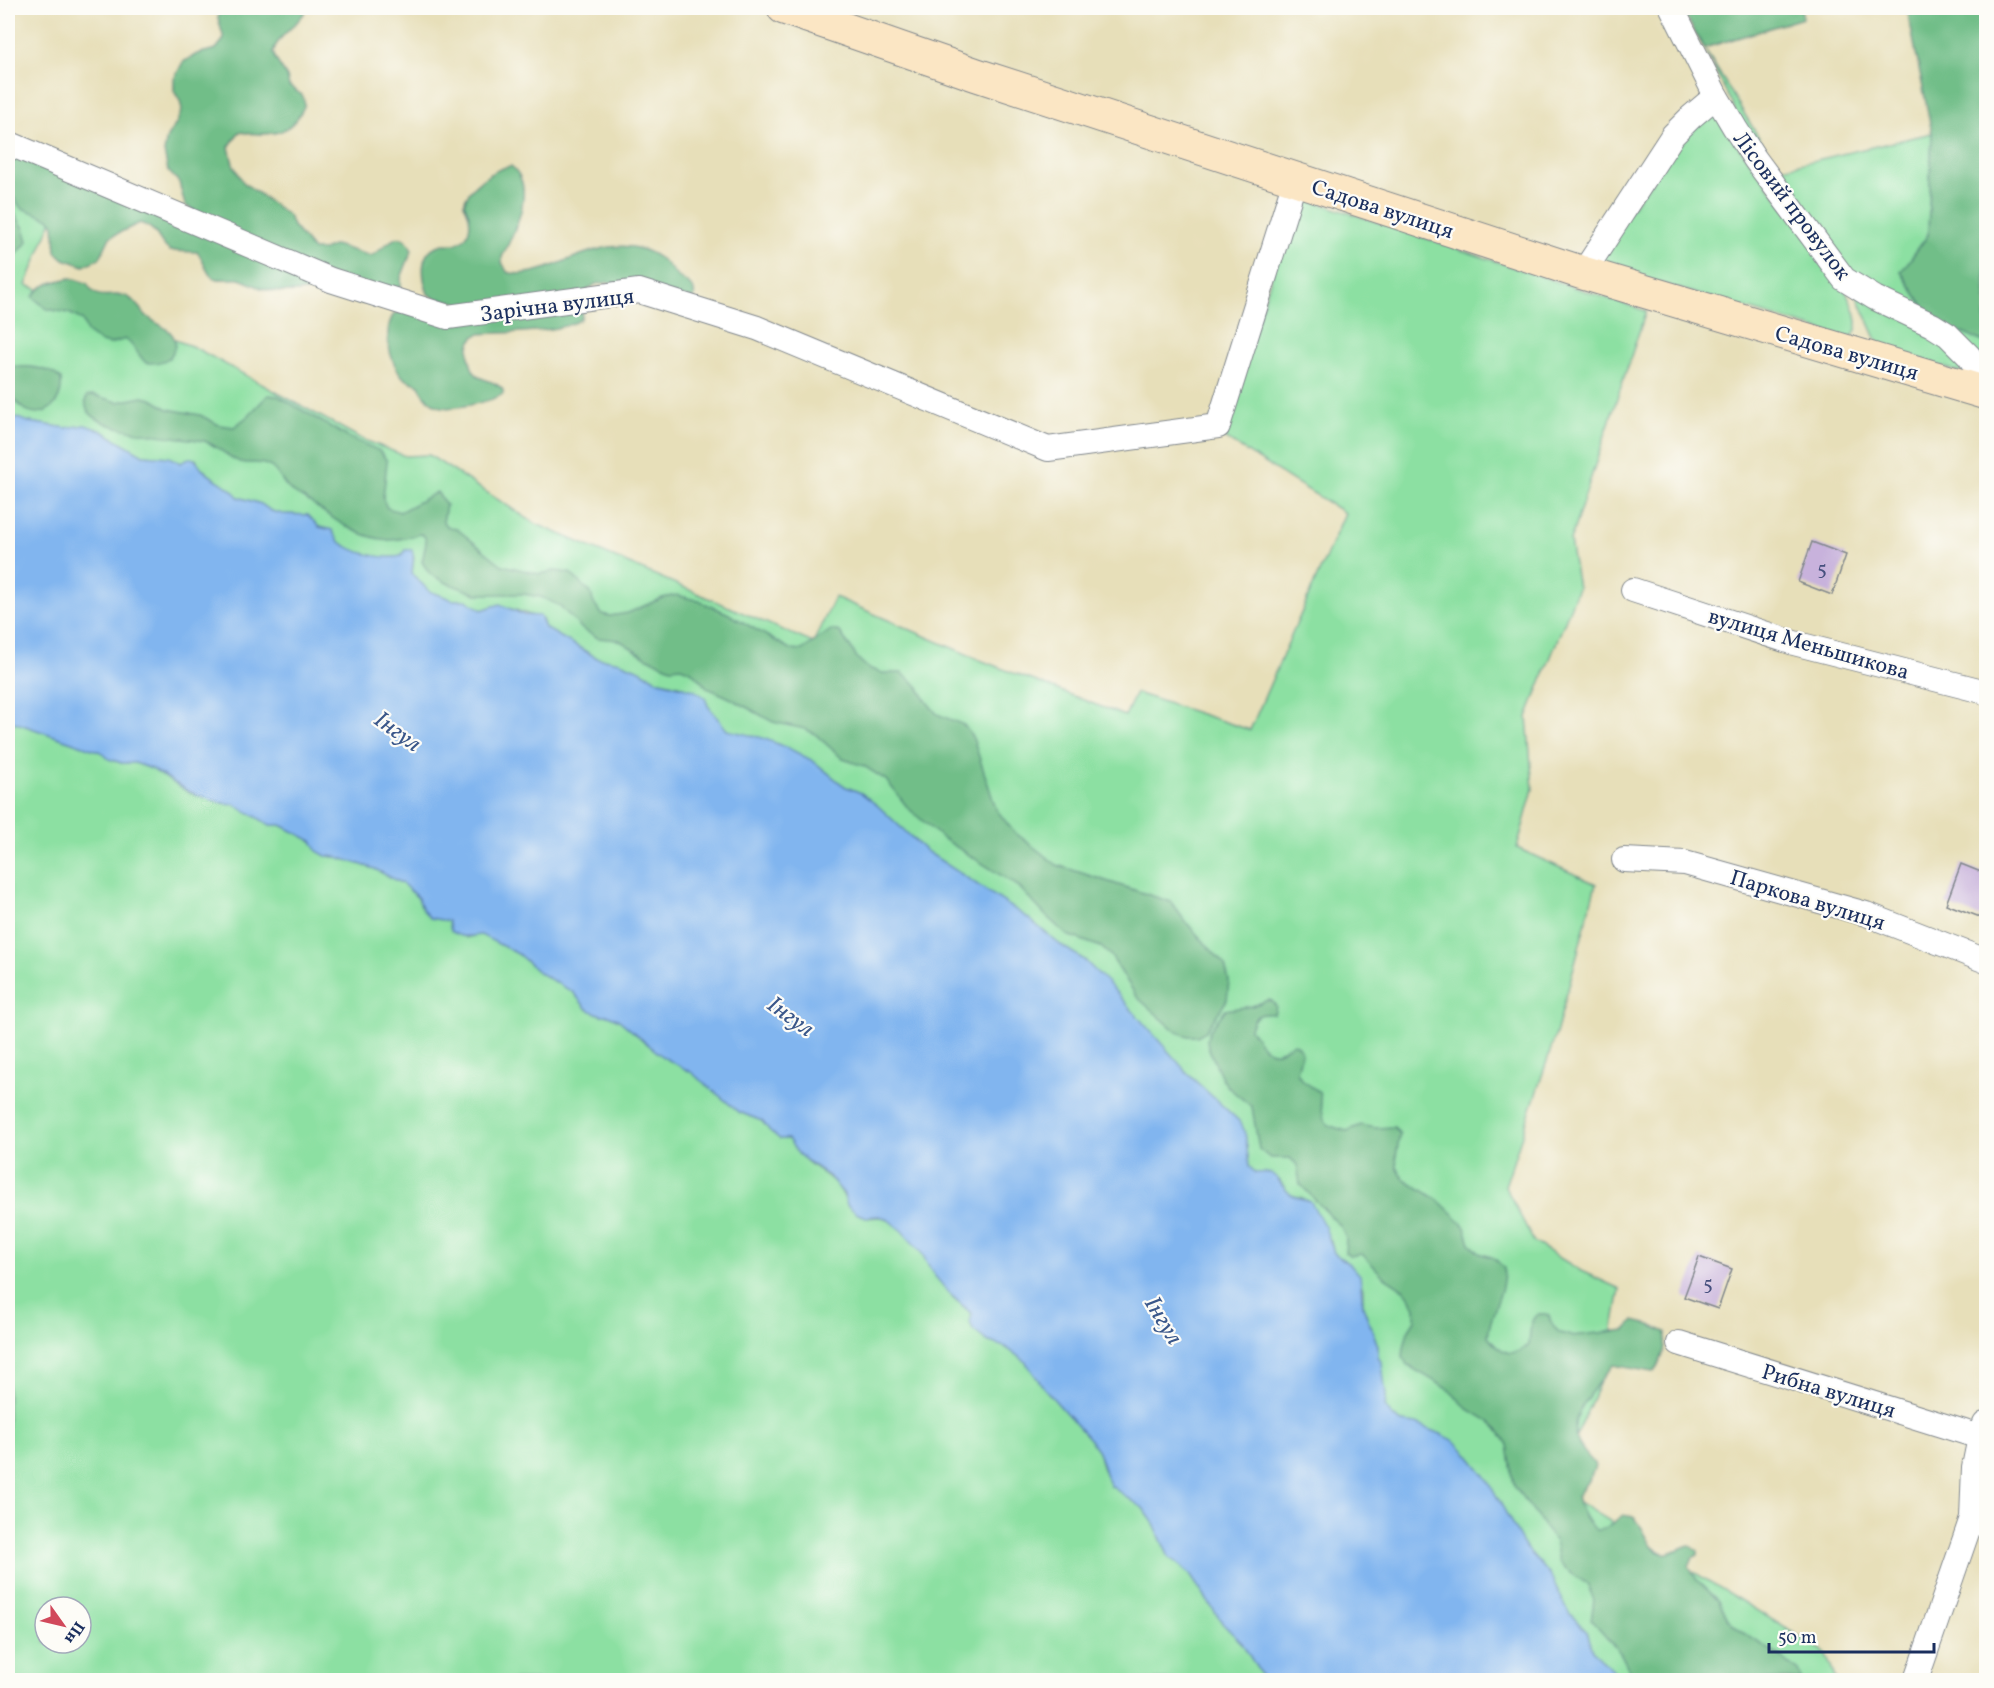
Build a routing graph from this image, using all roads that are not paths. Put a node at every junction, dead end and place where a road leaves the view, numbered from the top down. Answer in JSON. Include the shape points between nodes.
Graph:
{"nodes":[{"id":1,"x":784,"y":8,"type":"edge"},
{"id":2,"x":1672,"y":8,"type":"edge"},
{"id":3,"x":1716,"y":96,"type":"junction"},
{"id":4,"x":8,"y":143,"type":"edge"},
{"id":5,"x":1295,"y":180,"type":"junction"},
{"id":6,"x":1583,"y":273,"type":"junction"},
{"id":7,"x":1986,"y":382,"type":"edge"},
{"id":8,"x":1986,"y":393,"type":"edge"},
{"id":9,"x":1633,"y":590,"type":"dead end"},
{"id":10,"x":1986,"y":692,"type":"edge"},
{"id":11,"x":1623,"y":860,"type":"dead end"},
{"id":12,"x":1986,"y":961,"type":"edge"},
{"id":13,"x":1678,"y":1343,"type":"dead end"},
{"id":14,"x":1983,"y":1430,"type":"edge"},
{"id":15,"x":1979,"y":1521,"type":"edge"},
{"id":16,"x":1916,"y":1680,"type":"edge"}],
"edges":[{"from":1,"to":5,"type":"street","name":"Садова вулиця"},
{"from":2,"to":3,"type":"street","name":"Лісовий провулок"},
{"from":3,"to":6,"type":"street","via":[[1674,135]]},
{"from":3,"to":7,"type":"street","name":"Лісовий провулок","via":[[1755,159],[1844,279],[1948,335],[1969,356]]},
{"from":4,"to":5,"type":"street","name":"Зарічна вулиця","via":[[331,280],[448,317],[639,291],[757,328],[1048,449],[1218,426]]},
{"from":5,"to":6,"type":"street","name":"Садова вулиця"},
{"from":6,"to":8,"type":"street","name":"Садова вулиця"},
{"from":9,"to":10,"type":"street","name":"вулиця Меньшикова","via":[[1794,643]]},
{"from":11,"to":12,"type":"street","name":"Паркова вулиця","via":[[1696,866],[1866,914]]},
{"from":13,"to":14,"type":"street","name":"Рибна вулиця"},
{"from":14,"to":15,"type":"street","via":[[1974,1467]]},
{"from":15,"to":16,"type":"street"}]}
